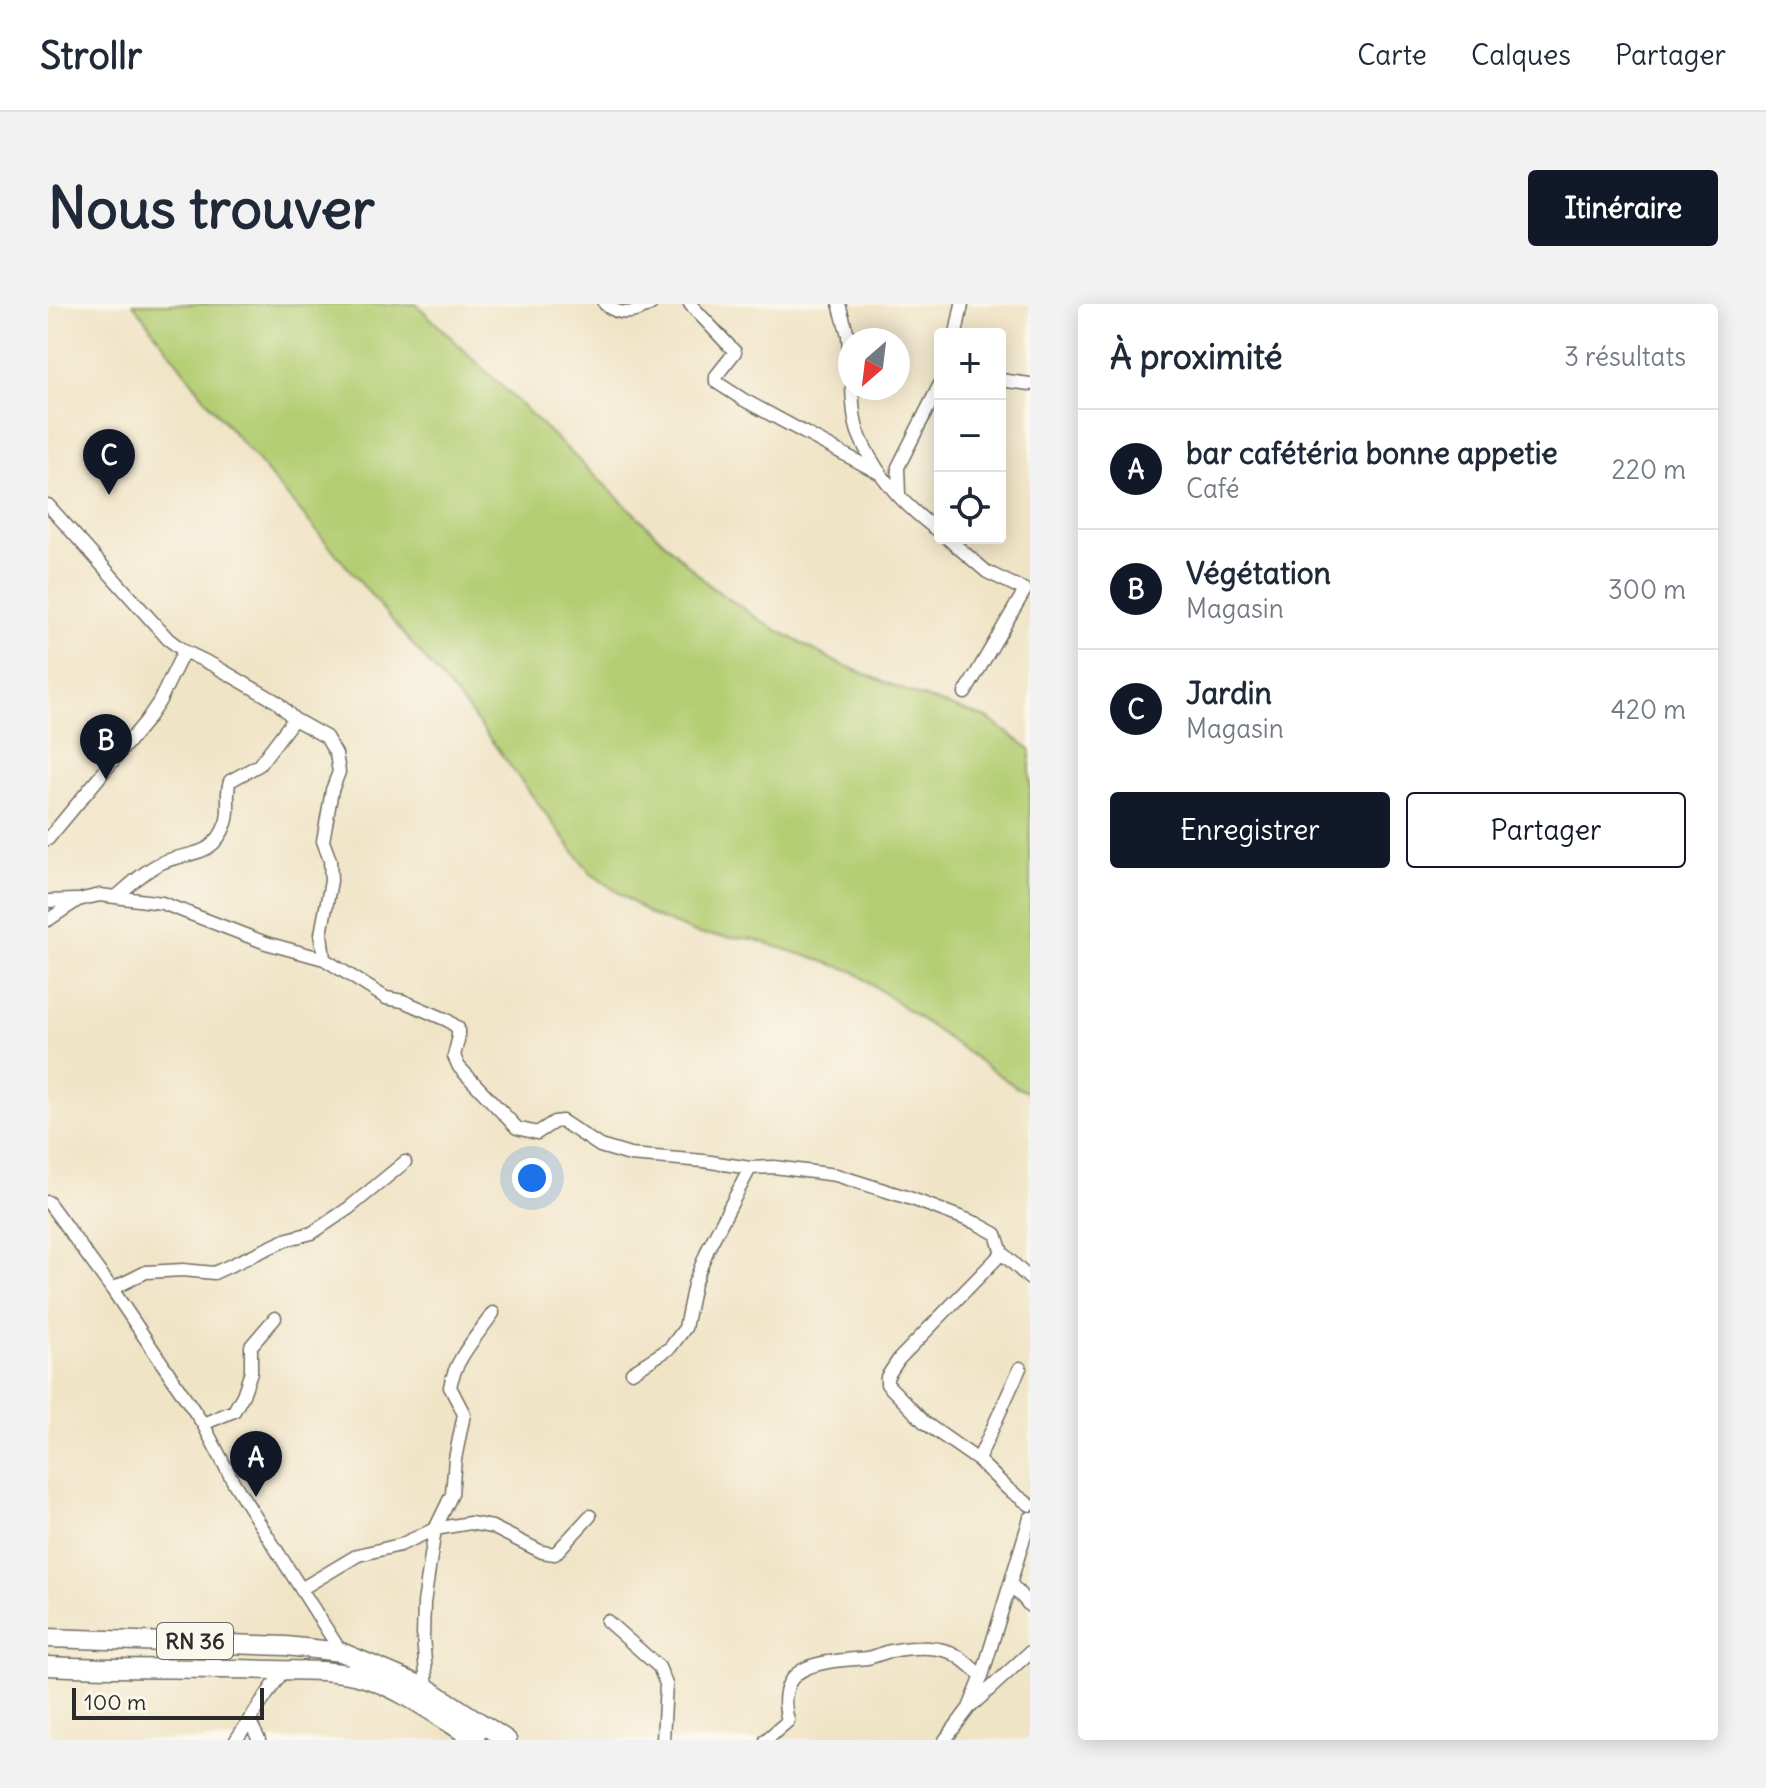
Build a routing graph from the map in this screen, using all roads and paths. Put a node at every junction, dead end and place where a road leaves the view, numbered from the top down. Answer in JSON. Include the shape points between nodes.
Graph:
{"nodes":[{"id":1,"x":605,"y":304,"type":"edge"},
{"id":2,"x":651,"y":304,"type":"edge"},
{"id":3,"x":690,"y":304,"type":"edge"},
{"id":4,"x":839,"y":304,"type":"edge"},
{"id":5,"x":962,"y":304,"type":"edge"},
{"id":6,"x":846,"y":328,"type":"edge"},
{"id":7,"x":957,"y":328,"type":"edge"},
{"id":8,"x":1006,"y":381,"type":"edge"},
{"id":9,"x":1030,"y":384,"type":"edge"},
{"id":10,"x":934,"y":396,"type":"edge"},
{"id":11,"x":854,"y":400,"type":"edge"},
{"id":12,"x":879,"y":473,"type":"junction"},
{"id":13,"x":899,"y":494,"type":"junction"},
{"id":14,"x":48,"y":505,"type":"edge"},
{"id":15,"x":934,"y":528,"type":"edge"},
{"id":16,"x":954,"y":544,"type":"edge"},
{"id":17,"x":1027,"y":591,"type":"edge"},
{"id":18,"x":184,"y":651,"type":"junction"},
{"id":19,"x":965,"y":693,"type":"dead end"},
{"id":20,"x":294,"y":719,"type":"junction"},
{"id":21,"x":48,"y":839,"type":"edge"},
{"id":22,"x":116,"y":897,"type":"junction"},
{"id":23,"x":78,"y":900,"type":"junction"},
{"id":24,"x":48,"y":901,"type":"edge"},
{"id":25,"x":48,"y":920,"type":"edge"},
{"id":26,"x":324,"y":959,"type":"junction"},
{"id":27,"x":405,"y":1162,"type":"dead end"},
{"id":28,"x":750,"y":1168,"type":"junction"},
{"id":29,"x":48,"y":1202,"type":"edge"},
{"id":30,"x":58,"y":1215,"type":"junction"},
{"id":31,"x":48,"y":1225,"type":"edge"},
{"id":32,"x":1002,"y":1253,"type":"junction"},
{"id":33,"x":1030,"y":1279,"type":"edge"},
{"id":34,"x":112,"y":1289,"type":"junction"},
{"id":35,"x":493,"y":1313,"type":"dead end"},
{"id":36,"x":275,"y":1318,"type":"dead end"},
{"id":37,"x":1020,"y":1368,"type":"dead end"},
{"id":38,"x":632,"y":1372,"type":"dead end"},
{"id":39,"x":203,"y":1424,"type":"junction"},
{"id":40,"x":978,"y":1460,"type":"junction"},
{"id":41,"x":1030,"y":1505,"type":"edge"},
{"id":42,"x":590,"y":1516,"type":"dead end"},
{"id":43,"x":1030,"y":1518,"type":"edge"},
{"id":44,"x":435,"y":1529,"type":"junction"},
{"id":45,"x":1011,"y":1584,"type":"junction"},
{"id":46,"x":301,"y":1589,"type":"junction"},
{"id":47,"x":1030,"y":1606,"type":"edge"},
{"id":48,"x":607,"y":1621,"type":"dead end"},
{"id":49,"x":48,"y":1638,"type":"edge"},
{"id":50,"x":341,"y":1652,"type":"junction"},
{"id":51,"x":1030,"y":1652,"type":"edge"},
{"id":52,"x":48,"y":1666,"type":"edge"},
{"id":53,"x":283,"y":1671,"type":"junction"},
{"id":54,"x":982,"y":1676,"type":"junction"},
{"id":55,"x":427,"y":1688,"type":"junction"},
{"id":56,"x":969,"y":1708,"type":"junction"},
{"id":57,"x":249,"y":1720,"type":"junction"},
{"id":58,"x":236,"y":1740,"type":"edge"},
{"id":59,"x":259,"y":1740,"type":"edge"},
{"id":60,"x":476,"y":1740,"type":"edge"},
{"id":61,"x":507,"y":1740,"type":"edge"},
{"id":62,"x":663,"y":1740,"type":"edge"},
{"id":63,"x":766,"y":1740,"type":"edge"},
{"id":64,"x":945,"y":1740,"type":"edge"}],
"edges":[{"from":1,"to":2,"type":"street","via":[[633,313]]},
{"from":3,"to":12,"type":"street","via":[[735,352],[716,382]]},
{"from":4,"to":6,"type":"street"},
{"from":5,"to":7,"type":"street"},
{"from":8,"to":9,"type":"street"},
{"from":10,"to":13,"type":"street","via":[[898,467]]},
{"from":11,"to":12,"type":"street","via":[[858,431]]},
{"from":12,"to":13,"type":"street"},
{"from":13,"to":15,"type":"street"},
{"from":14,"to":18,"type":"street"},
{"from":16,"to":17,"type":"street","via":[[987,572]]},
{"from":17,"to":19,"type":"street"},
{"from":18,"to":20,"type":"street","via":[[265,694]]},
{"from":18,"to":21,"type":"street","via":[[146,721]]},
{"from":20,"to":22,"type":"street","via":[[259,765],[230,781],[225,825],[214,844],[163,862]]},
{"from":20,"to":26,"type":"street","via":[[326,737],[339,772],[323,841],[331,881],[321,934]]},
{"from":22,"to":23,"type":"street"},
{"from":22,"to":26,"type":"street","via":[[162,903]]},
{"from":23,"to":24,"type":"street"},
{"from":23,"to":25,"type":"street"},
{"from":26,"to":28,"type":"street","via":[[386,998],[458,1028],[454,1056],[459,1067],[517,1128],[537,1133],[562,1121],[600,1146],[630,1155]]},
{"from":27,"to":34,"type":"street","via":[[312,1233],[214,1273],[146,1272]]},
{"from":28,"to":32,"type":"street","via":[[864,1182],[976,1223],[996,1234]]},
{"from":28,"to":38,"type":"street","via":[[703,1261],[685,1328],[670,1348]]},
{"from":29,"to":30,"type":"street"},
{"from":30,"to":31,"type":"street"},
{"from":30,"to":34,"type":"street"},
{"from":32,"to":33,"type":"street"},
{"from":32,"to":40,"type":"street","via":[[935,1319],[887,1377],[887,1384],[925,1423]]},
{"from":34,"to":39,"type":"street"},
{"from":35,"to":44,"type":"street","via":[[452,1376],[450,1387],[464,1414],[452,1494]]},
{"from":36,"to":39,"type":"street","via":[[251,1346],[251,1372],[234,1411]]},
{"from":37,"to":40,"type":"street"},
{"from":39,"to":46,"type":"street"},
{"from":40,"to":41,"type":"street"},
{"from":42,"to":44,"type":"street","via":[[555,1554],[492,1527],[470,1523]]},
{"from":43,"to":45,"type":"street"},
{"from":44,"to":46,"type":"street","via":[[358,1555]]},
{"from":44,"to":55,"type":"street","via":[[424,1603]]},
{"from":45,"to":47,"type":"street"},
{"from":45,"to":54,"type":"street"},
{"from":46,"to":50,"type":"street"},
{"from":48,"to":62,"type":"street","via":[[659,1667],[666,1684]]},
{"from":49,"to":50,"type":"main road","number":"RN 36"},
{"from":50,"to":55,"type":"main road","number":"RN 36"},
{"from":51,"to":56,"type":"street"},
{"from":52,"to":53,"type":"main road","number":"RN 36"},
{"from":53,"to":57,"type":"street"},
{"from":53,"to":60,"type":"main road","number":"RN 36","via":[[366,1678],[404,1694]]},
{"from":54,"to":56,"type":"street"},
{"from":54,"to":63,"type":"street","via":[[950,1651],[935,1649],[827,1660],[802,1669],[789,1685],[784,1704],[788,1721]]},
{"from":55,"to":61,"type":"main road","number":"RN 36"},
{"from":56,"to":64,"type":"street"},
{"from":57,"to":58,"type":"street"},
{"from":57,"to":59,"type":"street"}]}
